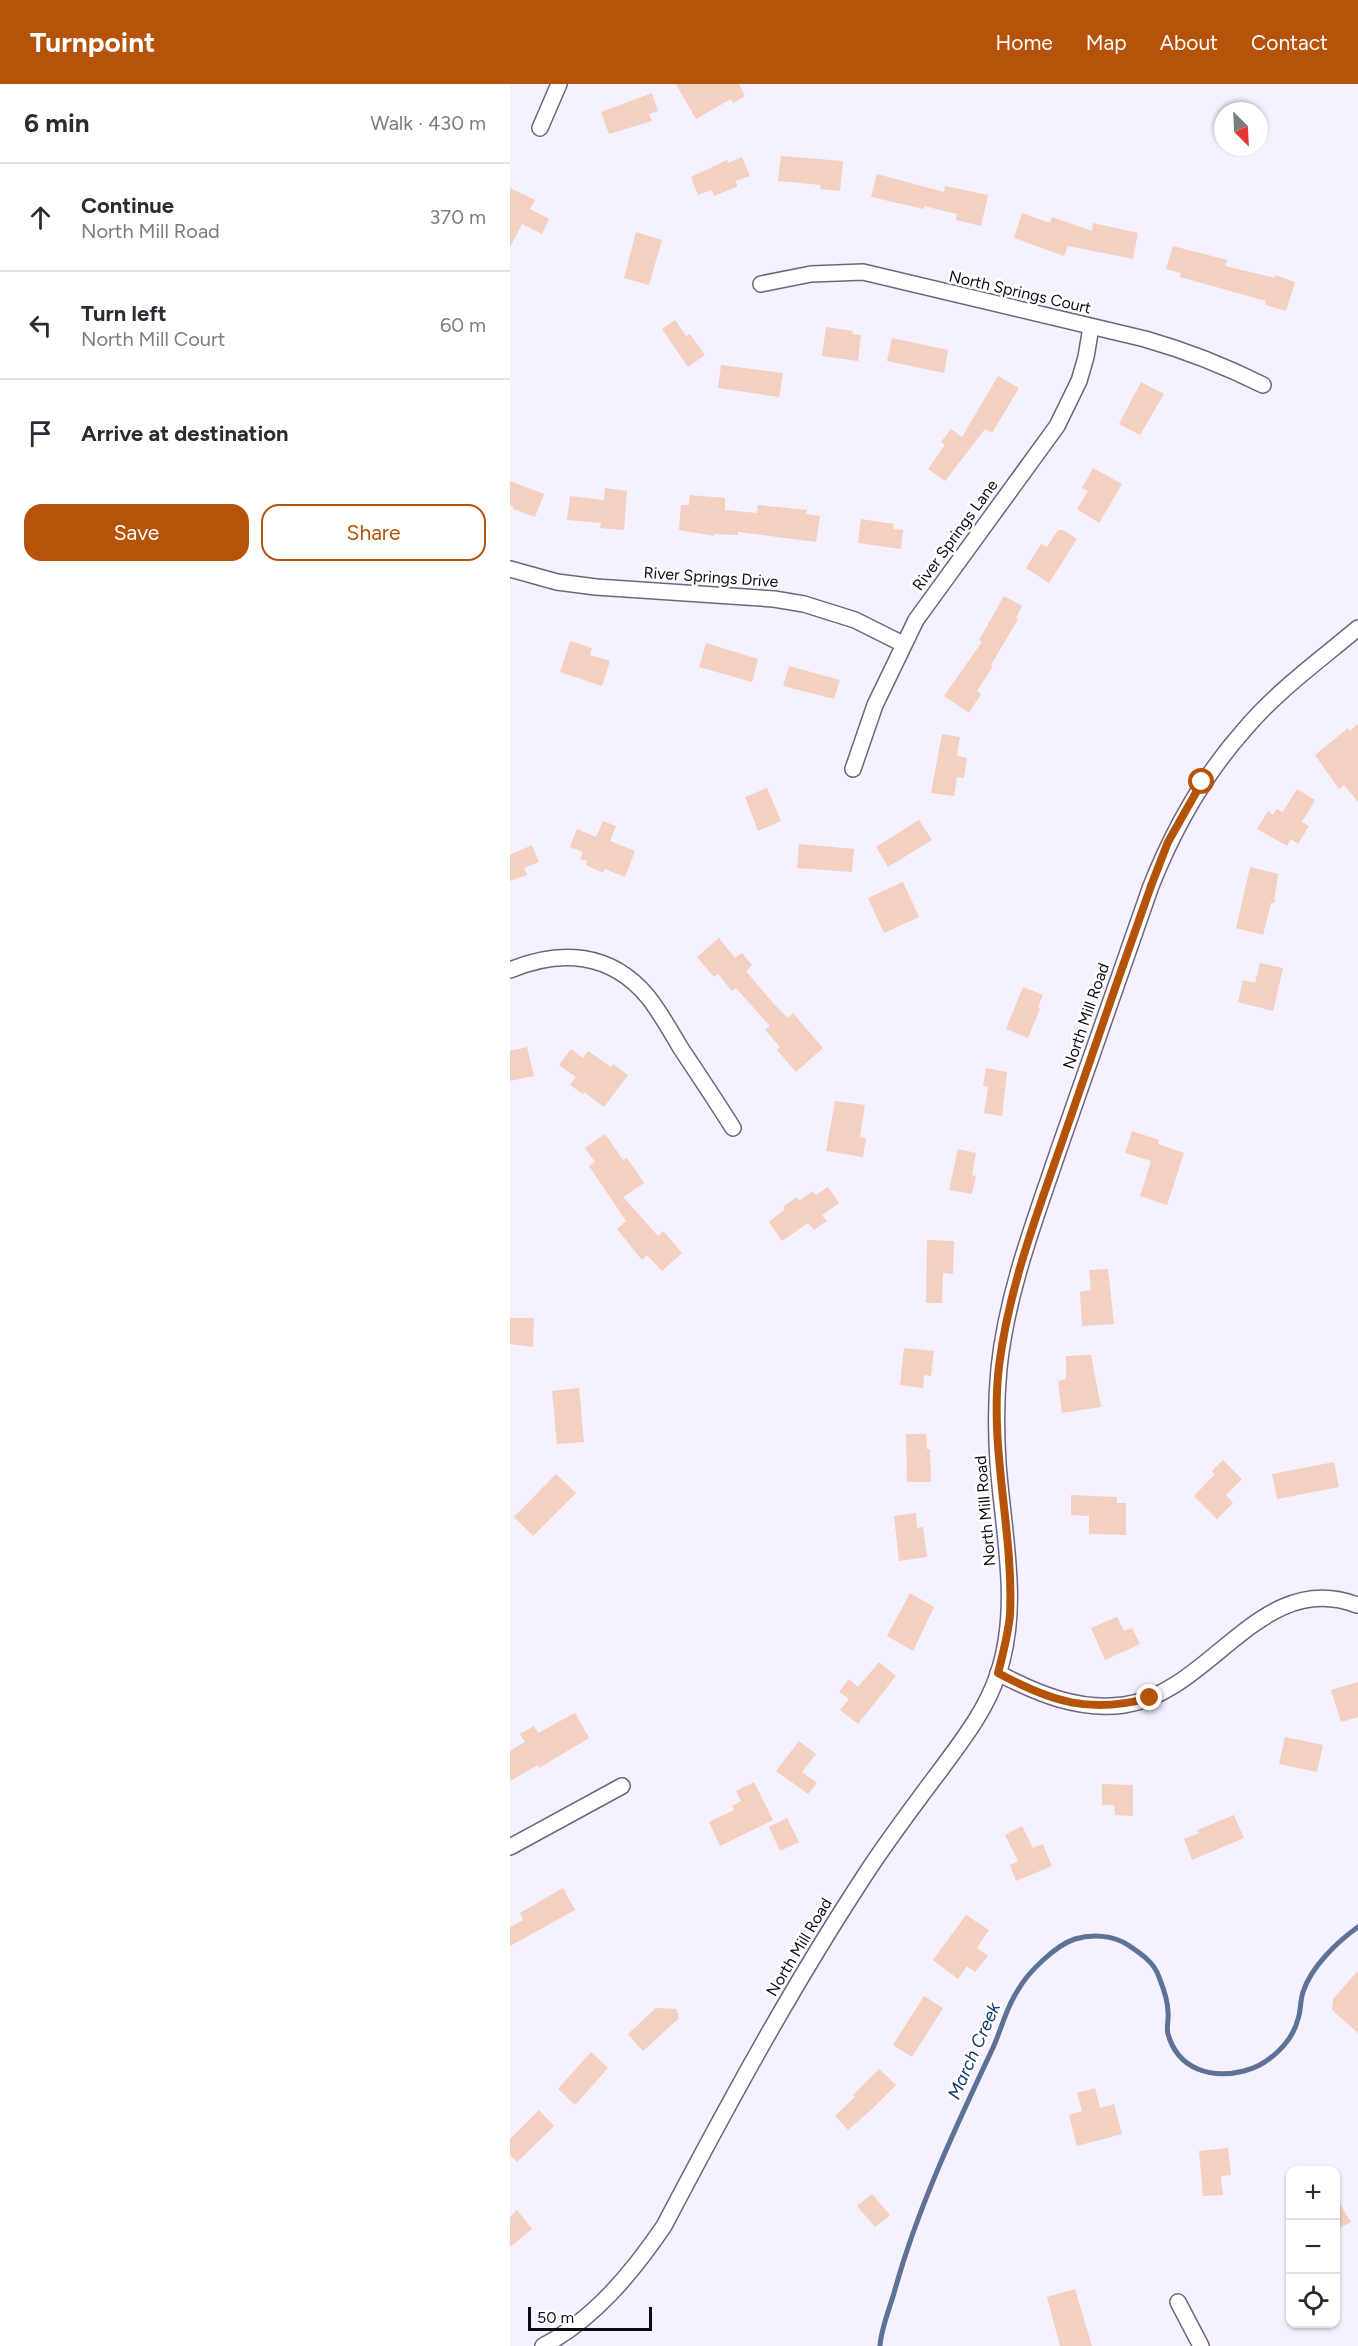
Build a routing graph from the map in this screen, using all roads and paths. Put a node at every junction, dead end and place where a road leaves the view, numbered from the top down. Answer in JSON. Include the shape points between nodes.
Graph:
{"nodes":[{"id":1,"x":559,"y":84,"type":"edge"},
{"id":2,"x":540,"y":128,"type":"dead end"},
{"id":3,"x":761,"y":284,"type":"dead end"},
{"id":4,"x":1092,"y":327,"type":"junction"},
{"id":5,"x":1263,"y":385,"type":"dead end"},
{"id":6,"x":510,"y":570,"type":"edge"},
{"id":7,"x":1358,"y":628,"type":"edge"},
{"id":8,"x":903,"y":644,"type":"junction"},
{"id":9,"x":853,"y":769,"type":"dead end"},
{"id":10,"x":510,"y":970,"type":"edge"},
{"id":11,"x":733,"y":1128,"type":"dead end"},
{"id":12,"x":1357,"y":1605,"type":"edge"},
{"id":13,"x":998,"y":1673,"type":"junction"},
{"id":14,"x":622,"y":1786,"type":"dead end"},
{"id":15,"x":510,"y":1847,"type":"edge"},
{"id":16,"x":1178,"y":2302,"type":"dead end"},
{"id":17,"x":543,"y":2346,"type":"edge"},
{"id":18,"x":1201,"y":2346,"type":"edge"}],
"edges":[{"from":1,"to":2,"type":"street"},
{"from":3,"to":4,"type":"street","name":"North Springs Court","via":[[811,274],[862,272]]},
{"from":4,"to":5,"type":"street","name":"North Springs Court","via":[[1184,351]]},
{"from":4,"to":8,"type":"street","name":"River Springs Lane","via":[[1079,381],[1057,426],[916,620]]},
{"from":6,"to":8,"type":"street","name":"River Springs Drive","via":[[557,582],[774,598],[855,620]]},
{"from":7,"to":13,"type":"street","name":"North Mill Road","via":[[1245,728],[1202,782],[1168,842],[1025,1248],[1007,1314],[999,1368],[998,1462],[1010,1615]]},
{"from":8,"to":9,"type":"street","name":"River Springs Lane","via":[[875,705]]},
{"from":10,"to":11,"type":"street","via":[[556,957],[578,957],[620,972],[649,998]]},
{"from":12,"to":13,"type":"street","via":[[1324,1597],[1291,1604],[1244,1630],[1176,1685],[1126,1705],[1100,1707],[1062,1701],[1029,1690]]},
{"from":13,"to":17,"type":"street","name":"North Mill Road","via":[[973,1725],[882,1848],[823,1939],[748,2068],[660,2233],[635,2268],[596,2308]]},
{"from":14,"to":15,"type":"street"},
{"from":16,"to":18,"type":"street"}]}
